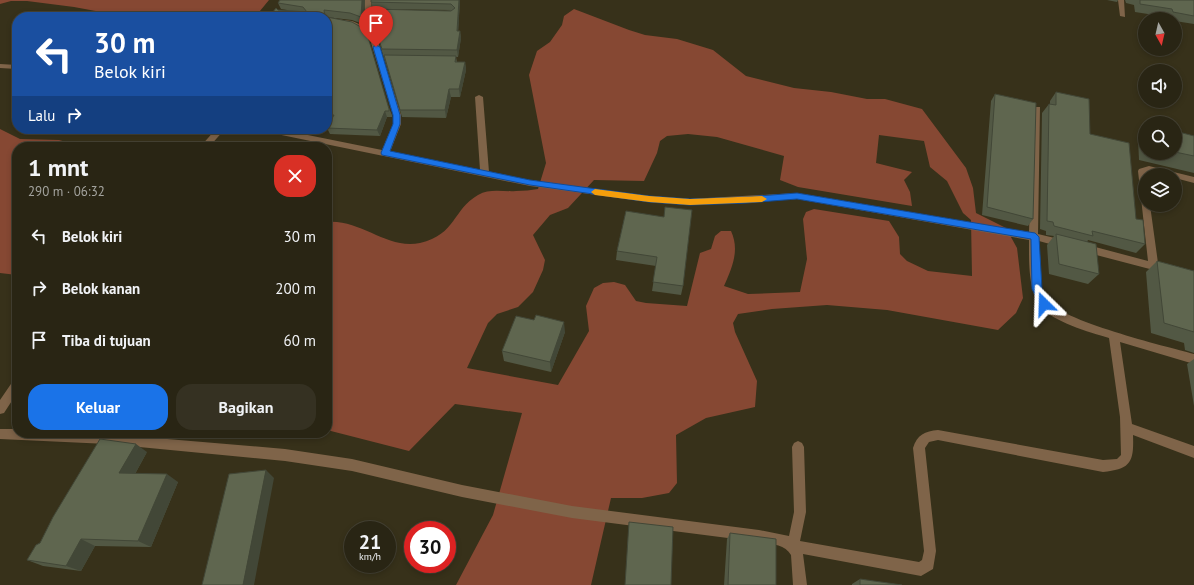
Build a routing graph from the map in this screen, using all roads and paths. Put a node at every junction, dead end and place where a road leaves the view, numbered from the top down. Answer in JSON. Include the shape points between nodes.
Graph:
{"nodes":[{"id":1,"x":368,"y":0,"type":"edge"},
{"id":2,"x":1121,"y":0,"type":"edge"},
{"id":3,"x":368,"y":12,"type":"junction"},
{"id":4,"x":391,"y":12,"type":"edge"},
{"id":5,"x":1123,"y":16,"type":"dead end"},
{"id":6,"x":332,"y":21,"type":"edge"},
{"id":7,"x":367,"y":29,"type":"junction"},
{"id":8,"x":0,"y":66,"type":"edge"},
{"id":9,"x":12,"y":67,"type":"edge"},
{"id":10,"x":479,"y":97,"type":"dead end"},
{"id":11,"x":1037,"y":109,"type":"edge"},
{"id":12,"x":216,"y":134,"type":"edge"},
{"id":13,"x":290,"y":134,"type":"edge"},
{"id":14,"x":209,"y":142,"type":"edge"},
{"id":15,"x":330,"y":142,"type":"edge"},
{"id":16,"x":332,"y":142,"type":"edge"},
{"id":17,"x":385,"y":153,"type":"junction"},
{"id":18,"x":485,"y":173,"type":"junction"},
{"id":19,"x":1182,"y":177,"type":"edge"},
{"id":20,"x":1194,"y":180,"type":"edge"},
{"id":21,"x":1146,"y":212,"type":"edge"},
{"id":22,"x":1035,"y":237,"type":"junction"},
{"id":23,"x":1153,"y":266,"type":"junction"},
{"id":24,"x":1173,"y":271,"type":"edge"},
{"id":25,"x":1114,"y":335,"type":"junction"},
{"id":26,"x":1194,"y":359,"type":"edge"},
{"id":27,"x":12,"y":391,"type":"edge"},
{"id":28,"x":0,"y":409,"type":"edge"},
{"id":29,"x":1126,"y":427,"type":"junction"},
{"id":30,"x":0,"y":434,"type":"edge"},
{"id":31,"x":12,"y":435,"type":"edge"},
{"id":32,"x":81,"y":438,"type":"edge"},
{"id":33,"x":101,"y":439,"type":"junction"},
{"id":34,"x":798,"y":447,"type":"dead end"},
{"id":35,"x":1194,"y":452,"type":"edge"},
{"id":36,"x":94,"y":453,"type":"edge"},
{"id":37,"x":793,"y":546,"type":"junction"},
{"id":38,"x":800,"y":585,"type":"edge"}],
"edges":[{"from":1,"to":3,"type":"street"},
{"from":2,"to":5,"type":"street"},
{"from":3,"to":4,"type":"street"},
{"from":3,"to":7,"type":"street","via":[[370,20]]},
{"from":6,"to":7,"type":"street","via":[[360,25]]},
{"from":7,"to":17,"type":"street","via":[[384,59],[397,115],[397,124]]},
{"from":8,"to":9,"type":"street"},
{"from":10,"to":18,"type":"street"},
{"from":11,"to":22,"type":"street"},
{"from":12,"to":14,"type":"street"},
{"from":13,"to":15,"type":"street"},
{"from":16,"to":17,"type":"street"},
{"from":17,"to":18,"type":"street"},
{"from":18,"to":22,"type":"street","via":[[649,199],[690,202],[797,196]]},
{"from":19,"to":20,"type":"street"},
{"from":21,"to":23,"type":"street"},
{"from":22,"to":23,"type":"street"},
{"from":22,"to":25,"type":"street","via":[[1037,289],[1044,304],[1064,317]]},
{"from":23,"to":24,"type":"street"},
{"from":25,"to":26,"type":"street"},
{"from":25,"to":29,"type":"street"},
{"from":27,"to":28,"type":"street"},
{"from":29,"to":35,"type":"street"},
{"from":29,"to":37,"type":"street","via":[[1127,456],[1121,464],[1103,466],[938,435],[924,438],[920,441],[919,448],[930,551],[928,564],[920,569]]},
{"from":30,"to":31,"type":"street"},
{"from":32,"to":33,"type":"street"},
{"from":33,"to":36,"type":"street"},
{"from":33,"to":37,"type":"street","via":[[286,455],[344,464],[462,491],[572,512],[759,536],[785,541]]},
{"from":34,"to":37,"type":"street","via":[[800,512]]},
{"from":37,"to":38,"type":"street","via":[[797,554]]}]}
